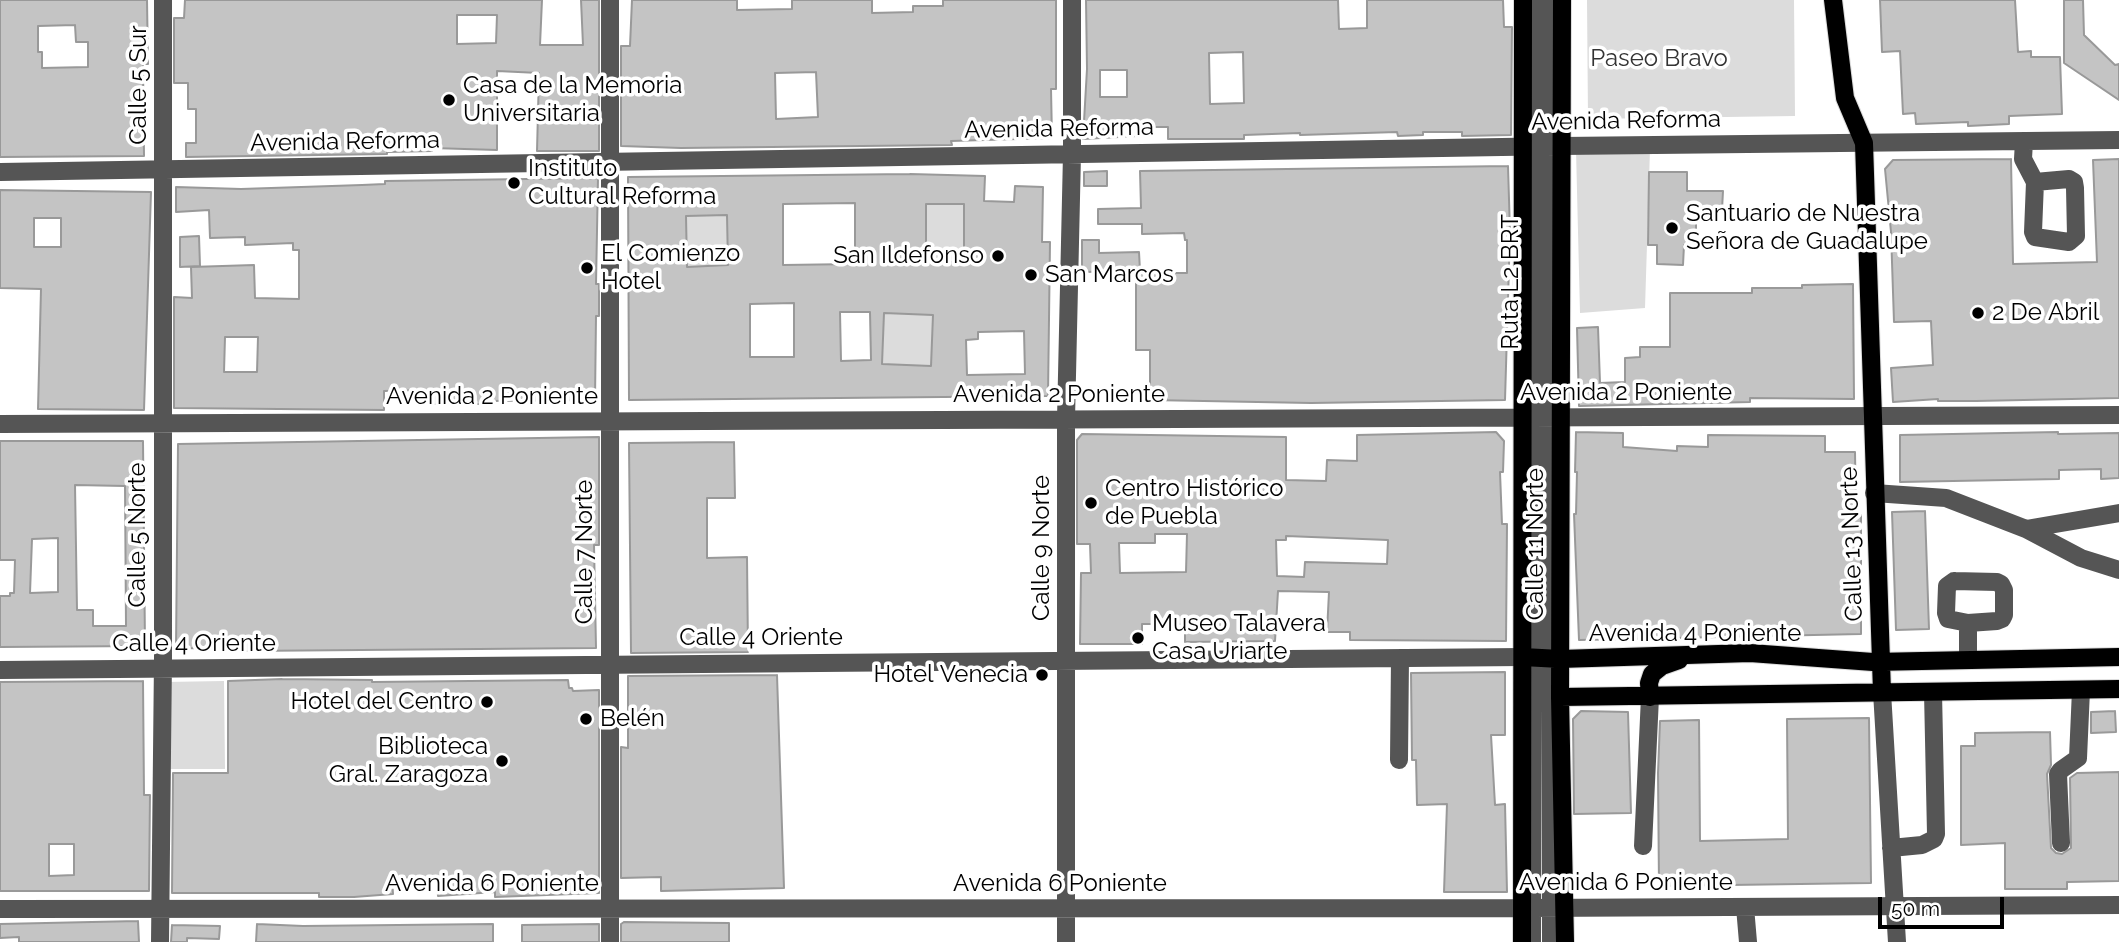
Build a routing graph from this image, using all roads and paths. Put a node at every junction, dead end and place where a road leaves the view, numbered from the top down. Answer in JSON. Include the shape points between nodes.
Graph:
{"nodes":[{"id":1,"x":163,"y":0,"type":"edge"},
{"id":2,"x":610,"y":0,"type":"edge"},
{"id":3,"x":1072,"y":0,"type":"edge"},
{"id":4,"x":1523,"y":0,"type":"edge"},
{"id":5,"x":1536,"y":0,"type":"edge"},
{"id":6,"x":1550,"y":0,"type":"edge"},
{"id":7,"x":1562,"y":0,"type":"edge"},
{"id":8,"x":1833,"y":0,"type":"edge"},
{"id":9,"x":2024,"y":141,"type":"junction"},
{"id":10,"x":2119,"y":141,"type":"edge"},
{"id":11,"x":1864,"y":143,"type":"junction"},
{"id":12,"x":1543,"y":147,"type":"junction"},
{"id":13,"x":1072,"y":153,"type":"junction"},
{"id":14,"x":608,"y":162,"type":"junction"},
{"id":15,"x":164,"y":170,"type":"junction"},
{"id":16,"x":0,"y":172,"type":"edge"},
{"id":17,"x":2035,"y":182,"type":"dead end"},
{"id":18,"x":2119,"y":415,"type":"edge"},
{"id":19,"x":1872,"y":416,"type":"junction"},
{"id":20,"x":1542,"y":418,"type":"junction"},
{"id":21,"x":1066,"y":419,"type":"junction"},
{"id":22,"x":609,"y":421,"type":"junction"},
{"id":23,"x":0,"y":424,"type":"edge"},
{"id":24,"x":162,"y":424,"type":"junction"},
{"id":25,"x":1874,"y":494,"type":"junction"},
{"id":26,"x":2119,"y":513,"type":"edge"},
{"id":27,"x":2026,"y":529,"type":"junction"},
{"id":28,"x":2119,"y":570,"type":"edge"},
{"id":29,"x":1968,"y":623,"type":"dead end"},
{"id":30,"x":1693,"y":655,"type":"junction"},
{"id":31,"x":2119,"y":657,"type":"edge"},
{"id":32,"x":1400,"y":658,"type":"junction"},
{"id":33,"x":1541,"y":658,"type":"junction"},
{"id":34,"x":1968,"y":660,"type":"junction"},
{"id":35,"x":1066,"y":661,"type":"junction"},
{"id":36,"x":1881,"y":662,"type":"junction"},
{"id":37,"x":609,"y":664,"type":"junction"},
{"id":38,"x":163,"y":669,"type":"junction"},
{"id":39,"x":0,"y":670,"type":"edge"},
{"id":40,"x":2119,"y":689,"type":"edge"},
{"id":41,"x":2081,"y":690,"type":"junction"},
{"id":42,"x":1882,"y":692,"type":"junction"},
{"id":43,"x":1933,"y":692,"type":"junction"},
{"id":44,"x":1560,"y":697,"type":"junction"},
{"id":45,"x":1650,"y":697,"type":"junction"},
{"id":46,"x":1399,"y":760,"type":"dead end"},
{"id":47,"x":2061,"y":843,"type":"dead end"},
{"id":48,"x":1643,"y":846,"type":"dead end"},
{"id":49,"x":1891,"y":848,"type":"junction"},
{"id":50,"x":1895,"y":905,"type":"junction"},
{"id":51,"x":2119,"y":905,"type":"edge"},
{"id":52,"x":1745,"y":906,"type":"junction"},
{"id":53,"x":610,"y":908,"type":"junction"},
{"id":54,"x":1066,"y":908,"type":"junction"},
{"id":55,"x":1527,"y":908,"type":"junction"},
{"id":56,"x":1558,"y":908,"type":"junction"},
{"id":57,"x":0,"y":909,"type":"edge"},
{"id":58,"x":161,"y":909,"type":"junction"},
{"id":59,"x":160,"y":942,"type":"edge"},
{"id":60,"x":610,"y":942,"type":"edge"},
{"id":61,"x":1066,"y":942,"type":"edge"},
{"id":62,"x":1522,"y":942,"type":"edge"},
{"id":63,"x":1532,"y":942,"type":"edge"},
{"id":64,"x":1551,"y":942,"type":"edge"},
{"id":65,"x":1565,"y":942,"type":"edge"},
{"id":66,"x":1748,"y":942,"type":"edge"},
{"id":67,"x":1897,"y":942,"type":"edge"}],
"edges":[{"from":1,"to":15,"type":"street","name":"Calle 5 Sur"},
{"from":2,"to":14,"type":"street","name":"Calle 7 Norte"},
{"from":3,"to":13,"type":"street","name":"Calle 9 Norte"},
{"from":4,"to":12,"type":"main road"},
{"from":5,"to":12,"type":"street"},
{"from":6,"to":12,"type":"street"},
{"from":7,"to":12,"type":"main road"},
{"from":8,"to":11,"type":"main road","via":[[1845,98]]},
{"from":9,"to":10,"type":"street","name":"Avenida Reforma"},
{"from":9,"to":11,"type":"street","name":"Avenida Reforma"},
{"from":9,"to":17,"type":"street","via":[[2023,159]]},
{"from":11,"to":12,"type":"street","name":"Avenida Reforma"},
{"from":11,"to":19,"type":"main road","name":"Calle 13 Norte"},
{"from":12,"to":13,"type":"street","name":"Avenida Reforma"},
{"from":12,"to":20,"type":"main road","name":"Calle 11 Norte"},
{"from":12,"to":20,"type":"main road","name":"Calle 11 Norte"},
{"from":13,"to":14,"type":"street","name":"Avenida Reforma"},
{"from":13,"to":21,"type":"street","name":"Calle 9 Norte"},
{"from":14,"to":15,"type":"street","name":"Avenida Reforma"},
{"from":14,"to":22,"type":"street","name":"Calle 7 Norte"},
{"from":15,"to":16,"type":"street","name":"Avenida Reforma"},
{"from":15,"to":24,"type":"street","name":"Calle 5 Norte"},
{"from":18,"to":19,"type":"street","name":"Avenida 2 Poniente"},
{"from":19,"to":20,"type":"street","name":"Avenida 2 Poniente"},
{"from":19,"to":25,"type":"main road","name":"Calle 13 Norte"},
{"from":20,"to":21,"type":"street","name":"Avenida 2 Poniente"},
{"from":20,"to":33,"type":"main road","name":"Calle 11 Norte"},
{"from":20,"to":33,"type":"main road","name":"Calle 11 Norte"},
{"from":21,"to":22,"type":"street","name":"Avenida 2 Poniente"},
{"from":21,"to":35,"type":"street","name":"Calle 9 Norte"},
{"from":22,"to":24,"type":"street","name":"Avenida 2 Poniente"},
{"from":22,"to":37,"type":"street","name":"Calle 7 Norte"},
{"from":23,"to":24,"type":"street","name":"Avenida 2 Poniente"},
{"from":24,"to":38,"type":"street","name":"Calle 5 Norte"},
{"from":25,"to":27,"type":"street","via":[[1946,499]]},
{"from":25,"to":36,"type":"main road","name":"Calle 13 Norte"},
{"from":26,"to":27,"type":"street"},
{"from":27,"to":28,"type":"street","via":[[2081,558]]},
{"from":29,"to":34,"type":"street"},
{"from":30,"to":33,"type":"main road","name":"Avenida 4 Poniente"},
{"from":30,"to":36,"type":"main road","name":"Avenida 4 Poniente","via":[[1750,653]]},
{"from":30,"to":45,"type":"main road","via":[[1656,671],[1650,678]]},
{"from":31,"to":34,"type":"main road","name":"Avenida 4 Poniente"},
{"from":32,"to":33,"type":"street","name":"Calle 4 Oriente"},
{"from":32,"to":35,"type":"street","name":"Calle 4 Oriente"},
{"from":32,"to":46,"type":"street"},
{"from":33,"to":44,"type":"main road","name":"Calle 11 Norte"},
{"from":33,"to":55,"type":"main road","name":"Calle 11 Norte"},
{"from":33,"to":56,"type":"street"},
{"from":34,"to":36,"type":"main road","name":"Avenida 4 Poniente"},
{"from":35,"to":37,"type":"street","name":"Calle 4 Oriente"},
{"from":35,"to":54,"type":"street","name":"Calle 9 Norte"},
{"from":36,"to":42,"type":"main road","name":"Calle 13 Norte"},
{"from":37,"to":38,"type":"street","name":"Calle 4 Oriente"},
{"from":37,"to":53,"type":"street","name":"Calle 7 Norte"},
{"from":38,"to":39,"type":"street","name":"Calle 4 Oriente"},
{"from":38,"to":58,"type":"street","name":"Calle 5 Norte"},
{"from":40,"to":41,"type":"main road"},
{"from":41,"to":43,"type":"main road"},
{"from":41,"to":47,"type":"street","via":[[2078,758],[2059,774]]},
{"from":42,"to":43,"type":"main road"},
{"from":42,"to":45,"type":"main road"},
{"from":42,"to":49,"type":"street","name":"Calle 13 Norte"},
{"from":43,"to":49,"type":"street","via":[[1936,834],[1922,845]]},
{"from":44,"to":45,"type":"main road"},
{"from":44,"to":56,"type":"main road","name":"Calle 11 Norte"},
{"from":45,"to":48,"type":"street"},
{"from":49,"to":50,"type":"street","name":"Calle 13 Norte"},
{"from":50,"to":51,"type":"street","name":"Avenida 6 Poniente"},
{"from":50,"to":52,"type":"street","name":"Avenida 6 Poniente"},
{"from":50,"to":67,"type":"street","name":"Calle 13 Norte"},
{"from":52,"to":56,"type":"street","name":"Avenida 6 Poniente"},
{"from":52,"to":66,"type":"street"},
{"from":53,"to":54,"type":"street","name":"Avenida 6 Poniente"},
{"from":53,"to":58,"type":"street","name":"Avenida 6 Poniente"},
{"from":53,"to":60,"type":"street","name":"Calle 7 Norte"},
{"from":54,"to":55,"type":"street","name":"Avenida 6 Poniente"},
{"from":54,"to":61,"type":"street","name":"Calle 9 Norte"},
{"from":55,"to":56,"type":"street","name":"Avenida 6 Poniente"},
{"from":55,"to":62,"type":"main road","name":"Calle 11 Norte"},
{"from":55,"to":63,"type":"street"},
{"from":56,"to":64,"type":"street"},
{"from":56,"to":65,"type":"main road","name":"Calle 11 Norte"},
{"from":57,"to":58,"type":"street","name":"Avenida 6 Poniente"},
{"from":58,"to":59,"type":"street","name":"Calle 5 Norte"}]}
